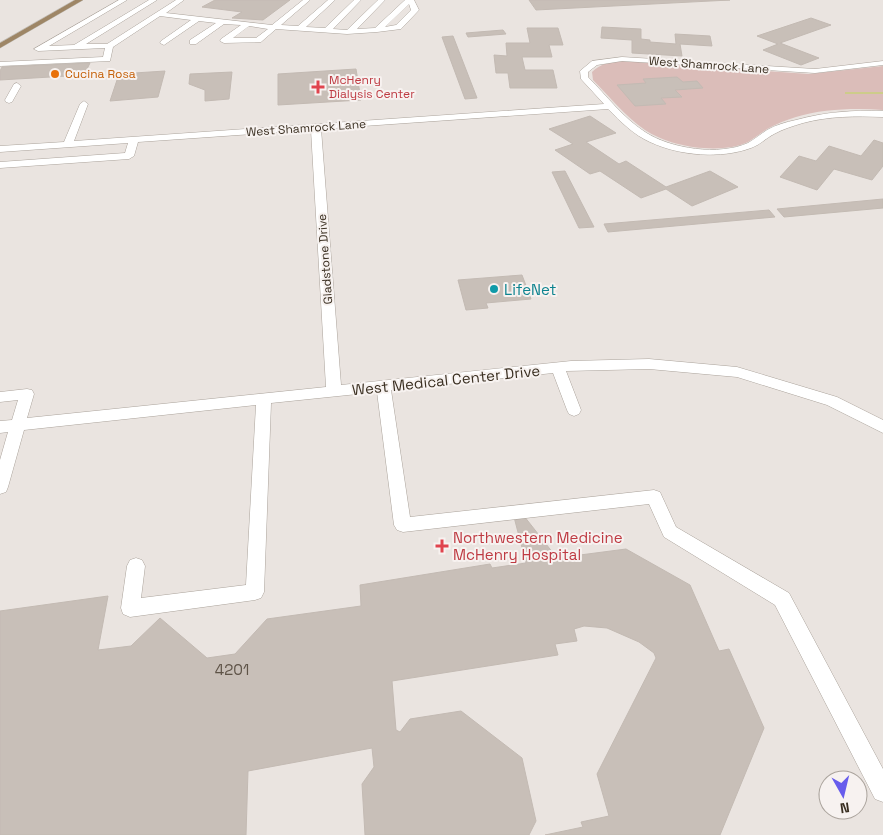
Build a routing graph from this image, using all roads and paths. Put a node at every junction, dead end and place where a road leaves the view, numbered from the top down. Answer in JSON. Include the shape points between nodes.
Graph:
{"nodes":[{"id":1,"x":80,"y":0,"type":"edge"},
{"id":2,"x":124,"y":0,"type":"edge"},
{"id":3,"x":154,"y":0,"type":"edge"},
{"id":4,"x":181,"y":0,"type":"edge"},
{"id":5,"x":307,"y":0,"type":"edge"},
{"id":6,"x":332,"y":0,"type":"edge"},
{"id":7,"x":358,"y":0,"type":"edge"},
{"id":8,"x":382,"y":0,"type":"edge"},
{"id":9,"x":410,"y":0,"type":"edge"},
{"id":10,"x":159,"y":14,"type":"junction"},
{"id":11,"x":198,"y":18,"type":"junction"},
{"id":12,"x":223,"y":21,"type":"junction"},
{"id":13,"x":248,"y":24,"type":"junction"},
{"id":14,"x":274,"y":27,"type":"junction"},
{"id":15,"x":299,"y":29,"type":"junction"},
{"id":16,"x":377,"y":30,"type":"junction"},
{"id":17,"x":326,"y":31,"type":"junction"},
{"id":18,"x":350,"y":32,"type":"junction"},
{"id":19,"x":193,"y":42,"type":"dead end"},
{"id":20,"x":164,"y":43,"type":"dead end"},
{"id":21,"x":0,"y":46,"type":"edge"},
{"id":22,"x":109,"y":46,"type":"junction"},
{"id":23,"x":76,"y":47,"type":"junction"},
{"id":24,"x":883,"y":63,"type":"edge"},
{"id":25,"x":0,"y":64,"type":"edge"},
{"id":26,"x":17,"y":86,"type":"dead end"},
{"id":27,"x":9,"y":100,"type":"dead end"},
{"id":28,"x":84,"y":104,"type":"dead end"},
{"id":29,"x":612,"y":106,"type":"junction"},
{"id":30,"x":883,"y":114,"type":"edge"},
{"id":31,"x":316,"y":127,"type":"junction"},
{"id":32,"x":134,"y":140,"type":"junction"},
{"id":33,"x":68,"y":144,"type":"junction"},
{"id":34,"x":0,"y":148,"type":"edge"},
{"id":35,"x":0,"y":165,"type":"edge"},
{"id":36,"x":558,"y":368,"type":"junction"},
{"id":37,"x":383,"y":386,"type":"junction"},
{"id":38,"x":334,"y":392,"type":"junction"},
{"id":39,"x":0,"y":397,"type":"edge"},
{"id":40,"x":264,"y":399,"type":"junction"},
{"id":41,"x":574,"y":410,"type":"dead end"},
{"id":42,"x":19,"y":425,"type":"junction"},
{"id":43,"x":0,"y":427,"type":"edge"},
{"id":44,"x":883,"y":427,"type":"edge"},
{"id":45,"x":0,"y":487,"type":"edge"},
{"id":46,"x":136,"y":566,"type":"dead end"},
{"id":47,"x":883,"y":792,"type":"edge"}],
"edges":[{"from":1,"to":21,"type":"main road"},
{"from":2,"to":23,"type":"street","via":[[38,49]]},
{"from":3,"to":23,"type":"street"},
{"from":4,"to":10,"type":"street"},
{"from":5,"to":14,"type":"street"},
{"from":6,"to":15,"type":"street"},
{"from":7,"to":17,"type":"street"},
{"from":8,"to":18,"type":"street"},
{"from":9,"to":16,"type":"street"},
{"from":9,"to":16,"type":"street","via":[[415,10],[398,27]]},
{"from":10,"to":11,"type":"street"},
{"from":10,"to":22,"type":"street"},
{"from":11,"to":12,"type":"street"},
{"from":11,"to":20,"type":"street"},
{"from":12,"to":13,"type":"street"},
{"from":12,"to":19,"type":"street"},
{"from":13,"to":14,"type":"street"},
{"from":13,"to":14,"type":"street","via":[[224,41],[258,40]]},
{"from":14,"to":15,"type":"street"},
{"from":15,"to":17,"type":"street"},
{"from":16,"to":18,"type":"street"},
{"from":17,"to":18,"type":"street"},
{"from":22,"to":23,"type":"street"},
{"from":22,"to":25,"type":"street","via":[[107,59]]},
{"from":24,"to":29,"type":"street","name":"West Shamrock Lane","via":[[815,71],[638,59],[606,60],[595,63],[584,72],[584,77]]},
{"from":26,"to":27,"type":"street"},
{"from":28,"to":33,"type":"street"},
{"from":29,"to":30,"type":"street","name":"West Shamrock Lane","via":[[645,136],[665,145],[728,152],[750,146],[804,119],[855,112]]},
{"from":29,"to":31,"type":"street","name":"West Shamrock Lane"},
{"from":31,"to":32,"type":"street","name":"West Shamrock Lane"},
{"from":31,"to":38,"type":"street","name":"Gladstone Drive"},
{"from":32,"to":33,"type":"street","name":"West Shamrock Lane"},
{"from":32,"to":35,"type":"street","via":[[129,156]]},
{"from":33,"to":34,"type":"street","name":"West Shamrock Lane"},
{"from":36,"to":37,"type":"street","name":"West Medical Center Drive"},
{"from":36,"to":41,"type":"street"},
{"from":36,"to":44,"type":"street","name":"West Medical Center Drive","via":[[649,364],[737,372],[832,401]]},
{"from":37,"to":38,"type":"street","name":"West Medical Center Drive"},
{"from":37,"to":47,"type":"street","via":[[403,525],[654,497],[670,532],[782,599]]},
{"from":38,"to":40,"type":"street","name":"West Medical Center Drive"},
{"from":39,"to":42,"type":"street","via":[[28,394]]},
{"from":40,"to":42,"type":"street","name":"West Medical Center Drive"},
{"from":40,"to":46,"type":"street","via":[[255,592],[130,608]]},
{"from":42,"to":43,"type":"street","name":"West Medical Center Drive"},
{"from":42,"to":45,"type":"street"}]}
